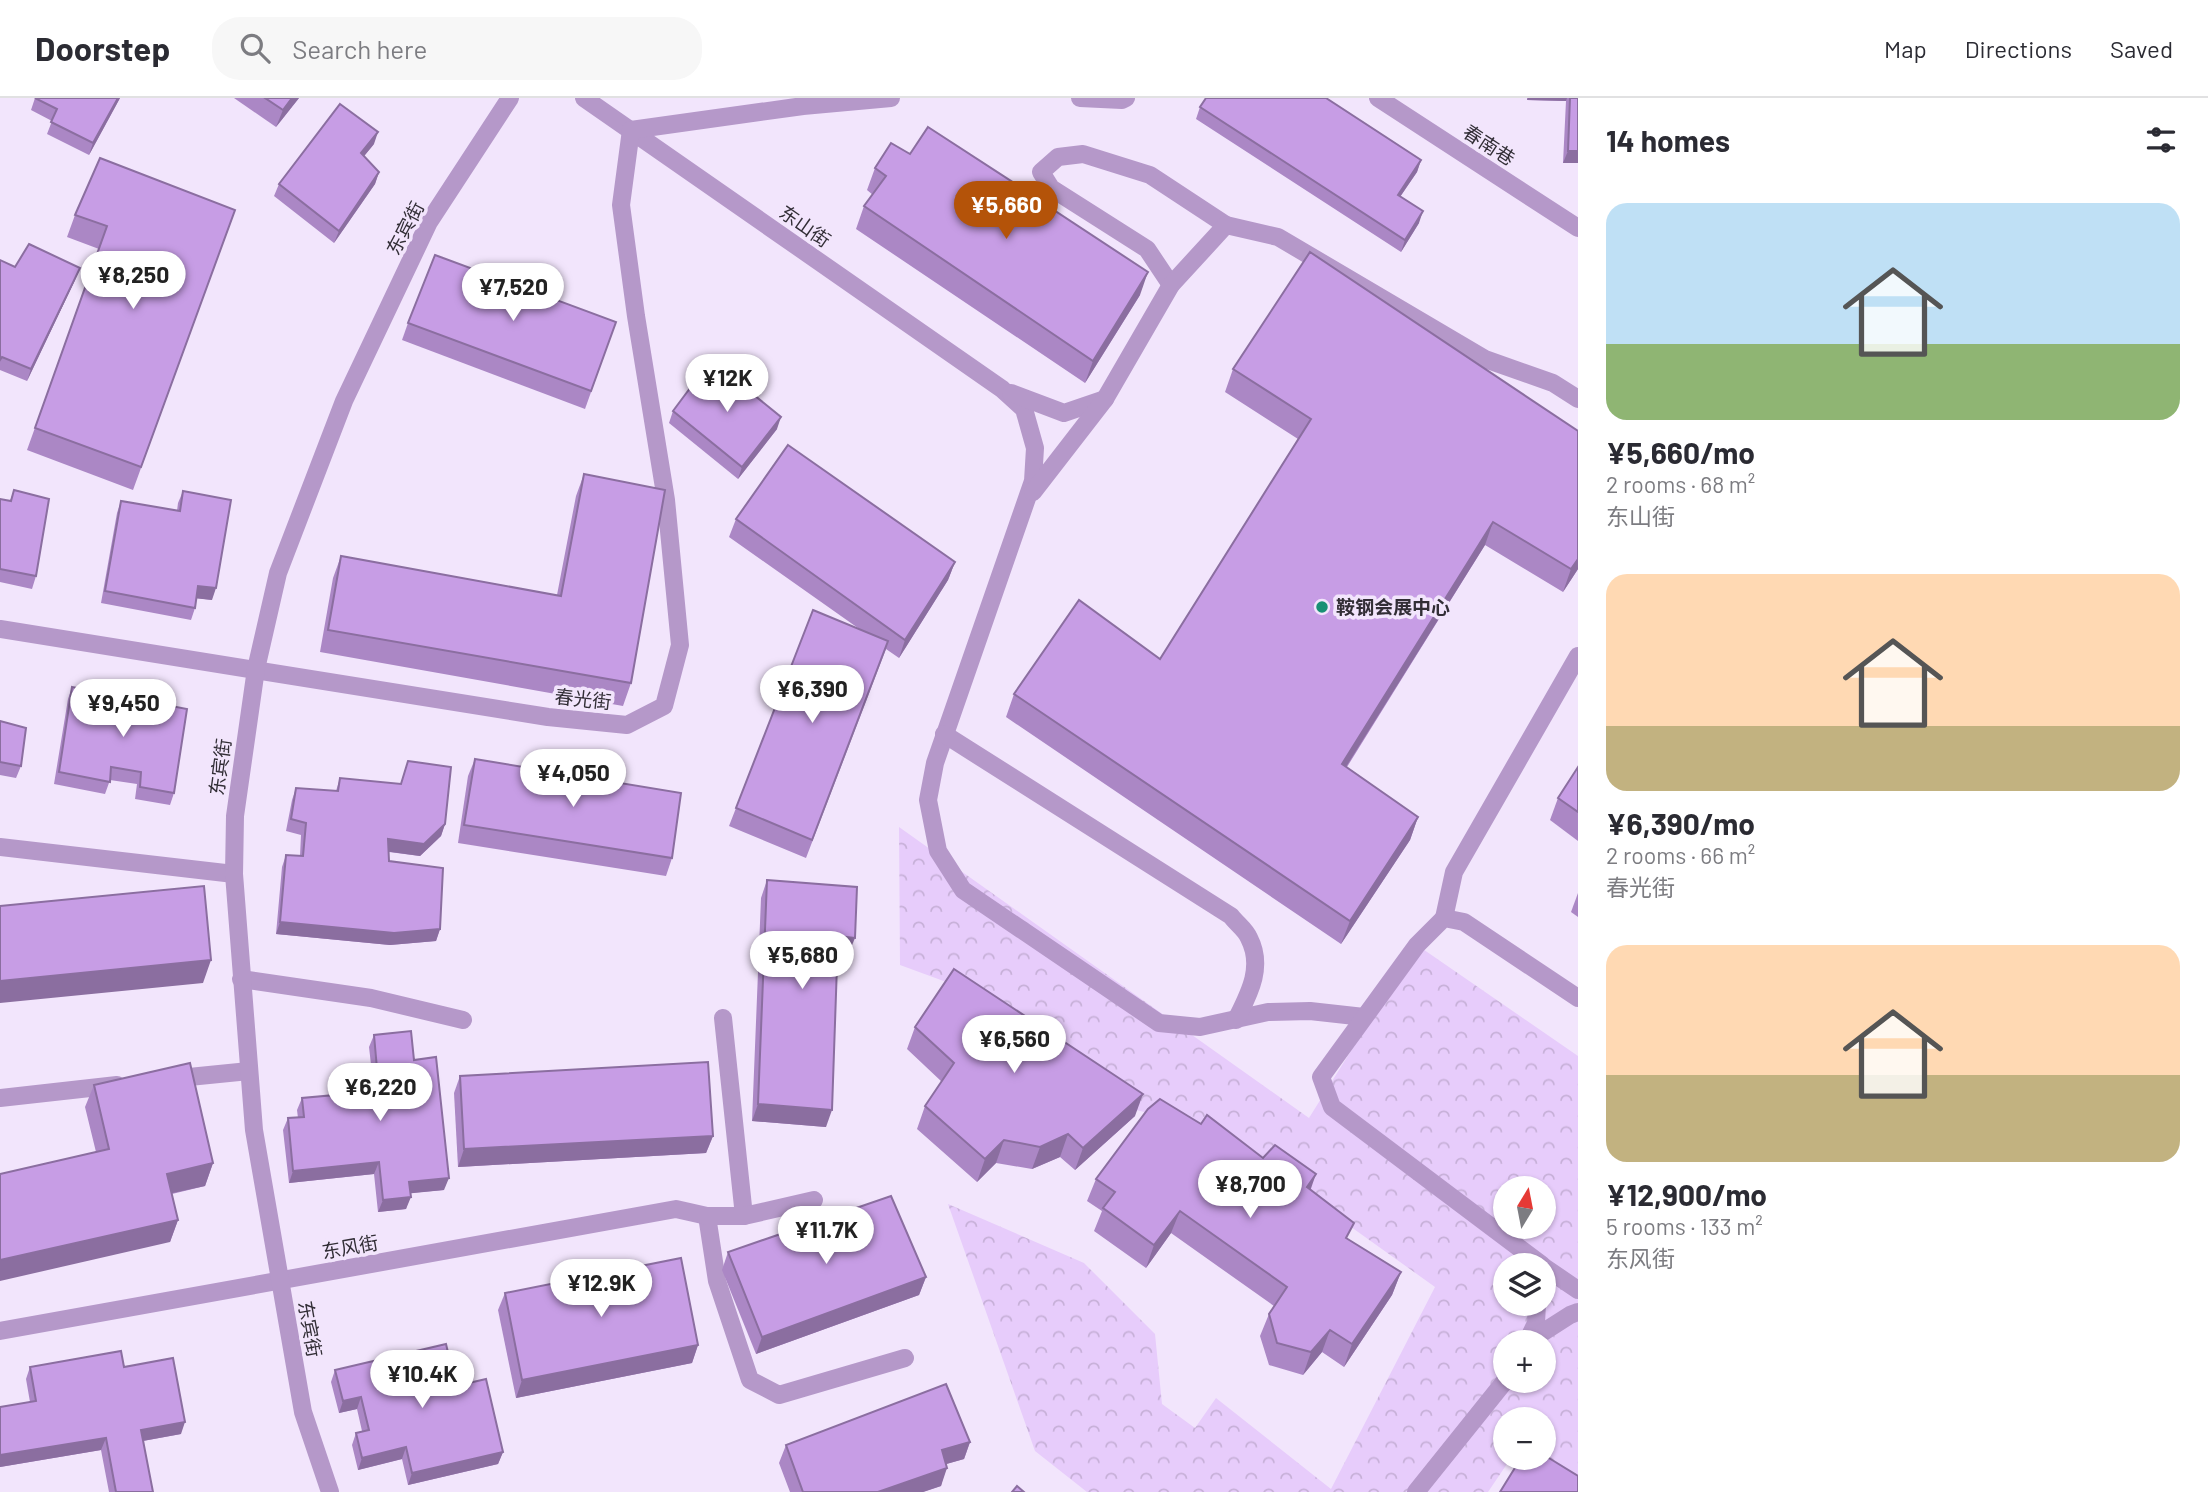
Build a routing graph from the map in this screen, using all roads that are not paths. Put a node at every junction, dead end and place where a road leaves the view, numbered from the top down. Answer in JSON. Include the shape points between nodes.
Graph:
{"nodes":[{"id":1,"x":510,"y":98,"type":"edge"},
{"id":2,"x":584,"y":98,"type":"edge"},
{"id":3,"x":891,"y":98,"type":"edge"},
{"id":4,"x":1080,"y":98,"type":"edge"},
{"id":5,"x":1126,"y":98,"type":"edge"},
{"id":6,"x":1378,"y":98,"type":"edge"},
{"id":7,"x":631,"y":130,"type":"junction"},
{"id":8,"x":1226,"y":225,"type":"junction"},
{"id":9,"x":1578,"y":228,"type":"edge"},
{"id":10,"x":1171,"y":285,"type":"junction"},
{"id":11,"x":1002,"y":389,"type":"junction"},
{"id":12,"x":1104,"y":399,"type":"junction"},
{"id":13,"x":1578,"y":399,"type":"edge"},
{"id":14,"x":1026,"y":500,"type":"junction"},
{"id":15,"x":0,"y":629,"type":"edge"},
{"id":16,"x":1578,"y":656,"type":"edge"},
{"id":17,"x":256,"y":669,"type":"junction"},
{"id":18,"x":944,"y":734,"type":"junction"},
{"id":19,"x":0,"y":847,"type":"edge"},
{"id":20,"x":234,"y":874,"type":"junction"},
{"id":21,"x":1444,"y":918,"type":"junction"},
{"id":22,"x":241,"y":979,"type":"junction"},
{"id":23,"x":1578,"y":998,"type":"edge"},
{"id":24,"x":1364,"y":1017,"type":"junction"},
{"id":25,"x":723,"y":1018,"type":"dead end"},
{"id":26,"x":463,"y":1020,"type":"dead end"},
{"id":27,"x":1236,"y":1020,"type":"junction"},
{"id":28,"x":249,"y":1071,"type":"junction"},
{"id":29,"x":0,"y":1098,"type":"edge"},
{"id":30,"x":814,"y":1200,"type":"dead end"},
{"id":31,"x":707,"y":1216,"type":"junction"},
{"id":32,"x":744,"y":1216,"type":"junction"},
{"id":33,"x":1523,"y":1253,"type":"edge"},
{"id":34,"x":1556,"y":1276,"type":"edge"},
{"id":35,"x":280,"y":1281,"type":"junction"},
{"id":36,"x":1578,"y":1290,"type":"edge"},
{"id":37,"x":1578,"y":1312,"type":"edge"},
{"id":38,"x":1547,"y":1330,"type":"edge"},
{"id":39,"x":0,"y":1331,"type":"edge"},
{"id":40,"x":905,"y":1358,"type":"dead end"},
{"id":41,"x":1495,"y":1393,"type":"edge"},
{"id":42,"x":330,"y":1492,"type":"edge"},
{"id":43,"x":1416,"y":1492,"type":"edge"}],
"edges":[{"from":1,"to":17,"type":"street","name":"东宾街","via":[[429,222],[344,401],[278,573]]},
{"from":2,"to":7,"type":"street","name":"东山街"},
{"from":3,"to":7,"type":"street"},
{"from":4,"to":5,"type":"street"},
{"from":6,"to":9,"type":"street","name":"春南巷"},
{"from":7,"to":11,"type":"street","name":"东山街"},
{"from":7,"to":17,"type":"street","name":"春光街","via":[[621,205],[666,500],[680,645],[664,706],[627,725],[548,717]]},
{"from":8,"to":10,"type":"street"},
{"from":8,"to":10,"type":"street","via":[[1150,175],[1083,154],[1058,157],[1041,172],[1051,188],[1147,249]]},
{"from":8,"to":13,"type":"street","via":[[1278,237],[1485,359],[1553,383]]},
{"from":10,"to":12,"type":"street"},
{"from":11,"to":12,"type":"street","via":[[1064,413]]},
{"from":11,"to":14,"type":"street","via":[[1024,409],[1035,448],[1033,481]]},
{"from":12,"to":14,"type":"street"},
{"from":14,"to":18,"type":"street"},
{"from":15,"to":17,"type":"street","name":"春光街"},
{"from":16,"to":21,"type":"street","via":[[1454,872]]},
{"from":17,"to":20,"type":"street","name":"东宾街","via":[[235,816]]},
{"from":18,"to":27,"type":"street","via":[[1231,916],[1249,938],[1256,963],[1254,984]]},
{"from":18,"to":27,"type":"street","via":[[928,800],[938,850],[963,890],[1159,1023],[1200,1027]]},
{"from":19,"to":20,"type":"street"},
{"from":20,"to":22,"type":"street","name":"东宾街"},
{"from":21,"to":23,"type":"street","via":[[1464,922]]},
{"from":21,"to":24,"type":"street","via":[[1417,945]]},
{"from":22,"to":26,"type":"street","via":[[371,998]]},
{"from":22,"to":28,"type":"street","name":"东宾街"},
{"from":24,"to":27,"type":"street","via":[[1300,1011]]},
{"from":24,"to":33,"type":"street","via":[[1321,1077],[1332,1107]]},
{"from":25,"to":32,"type":"street"},
{"from":28,"to":29,"type":"street"},
{"from":28,"to":35,"type":"street","name":"东宾街","via":[[254,1130]]},
{"from":30,"to":32,"type":"street","name":"东风街"},
{"from":31,"to":32,"type":"street","name":"东风街"},
{"from":31,"to":35,"type":"street","name":"东风街","via":[[676,1209]]},
{"from":31,"to":40,"type":"street","via":[[717,1281],[750,1380],[779,1395]]},
{"from":34,"to":36,"type":"street"},
{"from":35,"to":39,"type":"street","name":"东风街"},
{"from":35,"to":42,"type":"street","name":"东宾街","via":[[303,1412]]},
{"from":37,"to":38,"type":"street"},
{"from":41,"to":43,"type":"street"}]}
